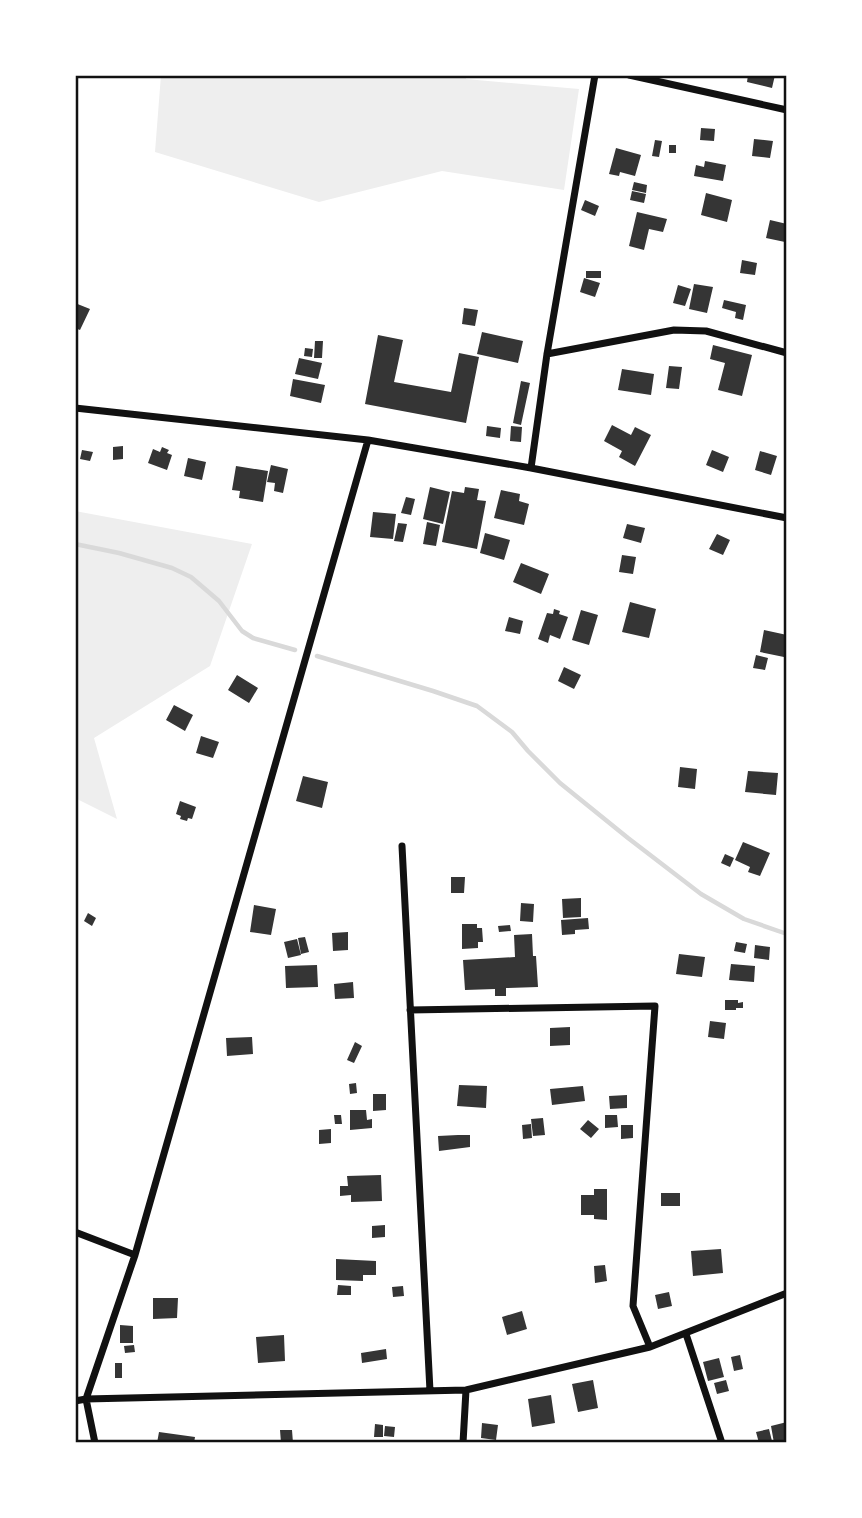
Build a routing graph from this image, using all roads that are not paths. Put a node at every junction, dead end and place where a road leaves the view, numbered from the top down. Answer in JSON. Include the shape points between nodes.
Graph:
{"nodes":[{"id":1,"x":595,"y":75,"type":"edge"},
{"id":2,"x":629,"y":75,"type":"edge"},
{"id":3,"x":787,"y":110,"type":"edge"},
{"id":4,"x":787,"y":353,"type":"edge"},
{"id":5,"x":547,"y":354,"type":"junction"},
{"id":6,"x":75,"y":408,"type":"edge"},
{"id":7,"x":368,"y":440,"type":"junction"},
{"id":8,"x":531,"y":468,"type":"junction"},
{"id":9,"x":787,"y":519,"type":"edge"},
{"id":10,"x":402,"y":846,"type":"dead end"},
{"id":11,"x":410,"y":1010,"type":"junction"},
{"id":12,"x":75,"y":1232,"type":"edge"},
{"id":13,"x":135,"y":1255,"type":"junction"},
{"id":14,"x":787,"y":1293,"type":"edge"},
{"id":15,"x":685,"y":1334,"type":"junction"},
{"id":16,"x":650,"y":1347,"type":"junction"},
{"id":17,"x":466,"y":1390,"type":"junction"},
{"id":18,"x":430,"y":1391,"type":"junction"},
{"id":19,"x":86,"y":1399,"type":"junction"},
{"id":20,"x":75,"y":1401,"type":"edge"},
{"id":21,"x":95,"y":1443,"type":"edge"},
{"id":22,"x":463,"y":1443,"type":"edge"},
{"id":23,"x":722,"y":1443,"type":"edge"}],
"edges":[{"from":1,"to":5,"type":"street"},
{"from":2,"to":3,"type":"street"},
{"from":4,"to":5,"type":"street","via":[[706,331],[674,330]]},
{"from":5,"to":8,"type":"street"},
{"from":6,"to":7,"type":"street"},
{"from":7,"to":8,"type":"street"},
{"from":7,"to":13,"type":"street"},
{"from":8,"to":9,"type":"street"},
{"from":10,"to":11,"type":"street"},
{"from":11,"to":16,"type":"street","via":[[655,1006],[633,1307]]},
{"from":11,"to":18,"type":"street"},
{"from":12,"to":13,"type":"street"},
{"from":13,"to":19,"type":"street"},
{"from":14,"to":15,"type":"street"},
{"from":15,"to":16,"type":"street"},
{"from":15,"to":23,"type":"street"},
{"from":16,"to":17,"type":"street"},
{"from":17,"to":18,"type":"street"},
{"from":17,"to":22,"type":"street"},
{"from":18,"to":19,"type":"street"},
{"from":19,"to":20,"type":"street"},
{"from":19,"to":21,"type":"street"}]}
